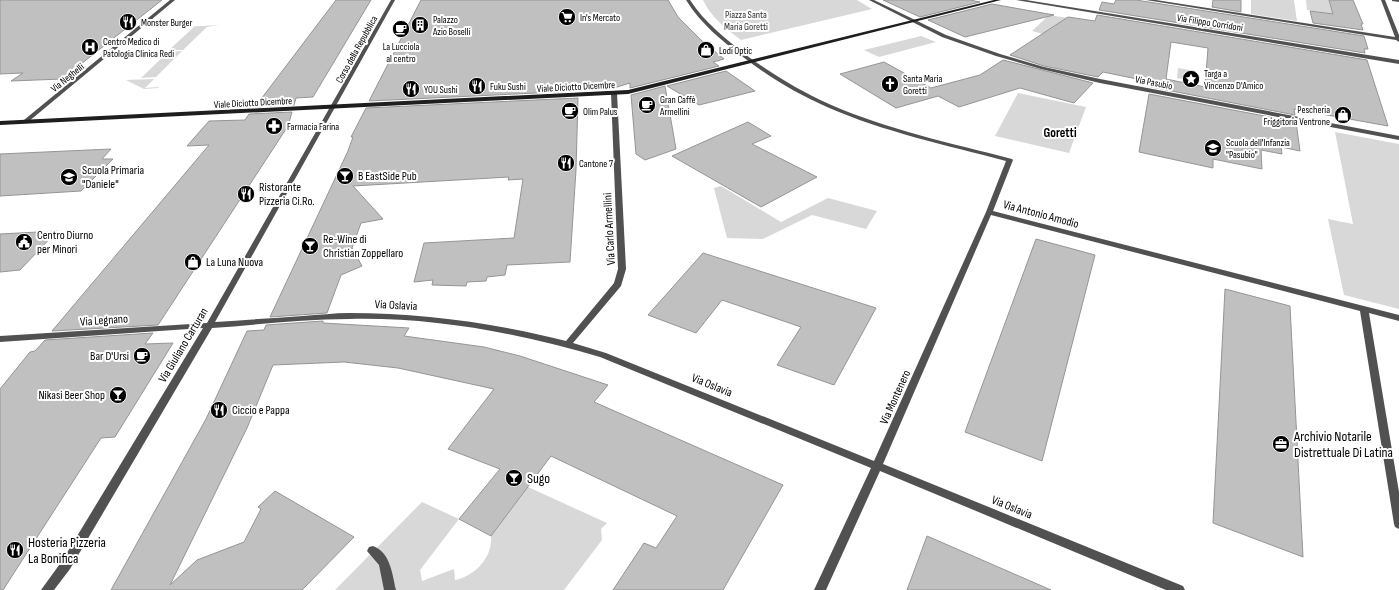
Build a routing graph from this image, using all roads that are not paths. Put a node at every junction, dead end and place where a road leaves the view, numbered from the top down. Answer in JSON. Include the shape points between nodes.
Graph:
{"nodes":[{"id":1,"x":174,"y":0,"type":"edge"},
{"id":2,"x":393,"y":0,"type":"edge"},
{"id":3,"x":688,"y":0,"type":"edge"},
{"id":4,"x":871,"y":0,"type":"edge"},
{"id":5,"x":999,"y":0,"type":"edge"},
{"id":6,"x":1018,"y":0,"type":"edge"},
{"id":7,"x":1148,"y":0,"type":"edge"},
{"id":8,"x":1384,"y":0,"type":"edge"},
{"id":9,"x":1394,"y":0,"type":"edge"},
{"id":10,"x":1399,"y":1,"type":"edge"},
{"id":11,"x":913,"y":21,"type":"junction"},
{"id":12,"x":1398,"y":40,"type":"edge"},
{"id":13,"x":752,"y":61,"type":"junction"},
{"id":14,"x":1399,"y":62,"type":"edge"},
{"id":15,"x":614,"y":93,"type":"junction"},
{"id":16,"x":334,"y":107,"type":"junction"},
{"id":17,"x":26,"y":122,"type":"junction"},
{"id":18,"x":0,"y":123,"type":"edge"},
{"id":19,"x":1399,"y":138,"type":"edge"},
{"id":20,"x":989,"y":212,"type":"junction"},
{"id":21,"x":1364,"y":309,"type":"junction"},
{"id":22,"x":1399,"y":318,"type":"edge"},
{"id":23,"x":209,"y":326,"type":"junction"},
{"id":24,"x":0,"y":339,"type":"edge"},
{"id":25,"x":568,"y":344,"type":"junction"},
{"id":26,"x":877,"y":466,"type":"junction"},
{"id":27,"x":1399,"y":524,"type":"edge"},
{"id":28,"x":373,"y":551,"type":"dead end"},
{"id":29,"x":47,"y":590,"type":"edge"},
{"id":30,"x":390,"y":590,"type":"edge"},
{"id":31,"x":820,"y":590,"type":"edge"},
{"id":32,"x":1179,"y":590,"type":"edge"}],
"edges":[{"from":1,"to":17,"type":"street","name":"Via Neghelli"},
{"from":2,"to":16,"type":"street","name":"Corso della Repubblica"},
{"from":3,"to":13,"type":"street","via":[[710,29]]},
{"from":4,"to":11,"type":"street","name":"Via Pasubio"},
{"from":5,"to":11,"type":"main road","name":"Viale Diciotto Dicembre"},
{"from":6,"to":14,"type":"street","name":"Via Filippo Corridoni"},
{"from":7,"to":12,"type":"street"},
{"from":8,"to":12,"type":"street"},
{"from":9,"to":10,"type":"street"},
{"from":11,"to":13,"type":"main road","name":"Viale Diciotto Dicembre"},
{"from":11,"to":19,"type":"street","name":"Via Pasubio","via":[[983,50],[1070,75]]},
{"from":13,"to":15,"type":"main road","name":"Viale Diciotto Dicembre","via":[[636,90]]},
{"from":13,"to":20,"type":"street","name":"Via Antonio Amodio","via":[[791,86],[840,111],[894,129],[1010,160]]},
{"from":15,"to":16,"type":"main road","name":"Viale Diciotto Dicembre"},
{"from":15,"to":25,"type":"street","name":"Via Carlo Armellini","via":[[621,277],[613,291]]},
{"from":16,"to":17,"type":"main road","name":"Viale Diciotto Dicembre"},
{"from":16,"to":23,"type":"street","name":"Via Giuliano Carturan"},
{"from":17,"to":18,"type":"main road","name":"Viale Diciotto Dicembre"},
{"from":20,"to":21,"type":"street","name":"Via Antonio Amodio"},
{"from":20,"to":26,"type":"street","name":"Via Montenero"},
{"from":21,"to":22,"type":"street","name":"Via Antonio Amodio"},
{"from":21,"to":27,"type":"street"},
{"from":23,"to":24,"type":"street","name":"Via Legnano"},
{"from":23,"to":25,"type":"street","name":"Via Oslavia","via":[[379,316],[443,321]]},
{"from":23,"to":29,"type":"street","name":"Via Giuliano Carturan","via":[[66,565]]},
{"from":25,"to":26,"type":"street","name":"Via Oslavia","via":[[603,355]]},
{"from":26,"to":31,"type":"street","name":"Via Montenero"},
{"from":26,"to":32,"type":"street","name":"Via Oslavia"},
{"from":28,"to":30,"type":"street","via":[[384,562]]}]}
